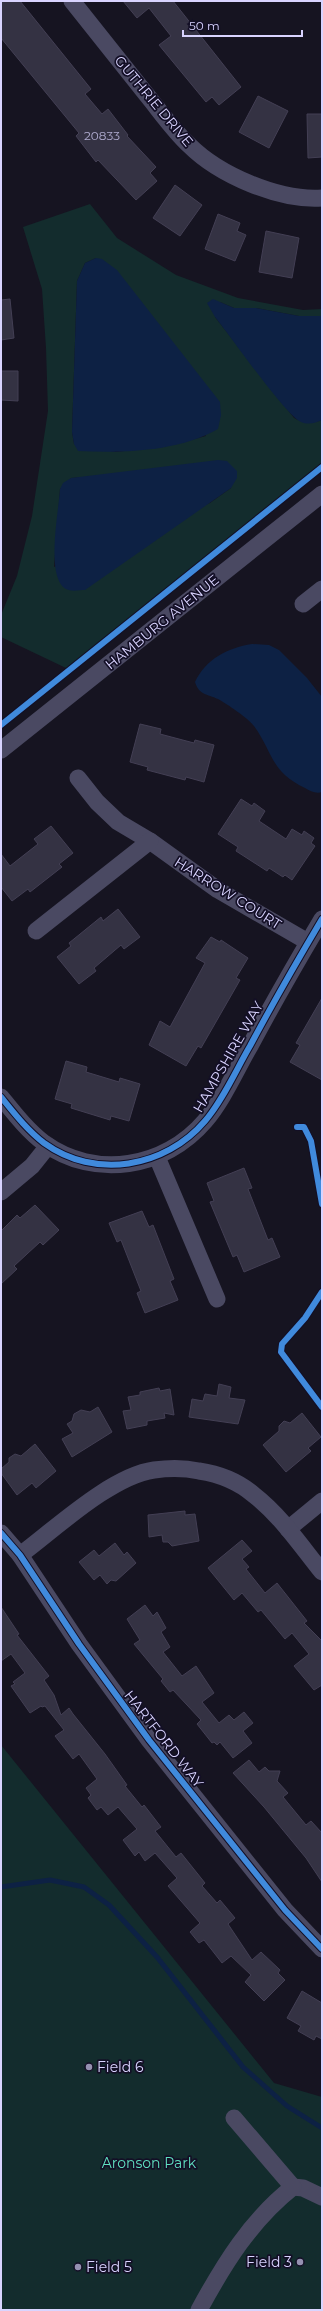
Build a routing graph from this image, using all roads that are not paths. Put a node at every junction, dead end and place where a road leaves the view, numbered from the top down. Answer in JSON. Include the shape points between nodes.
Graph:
{"nodes":[{"id":1,"x":72,"y":1,"type":"edge"},
{"id":2,"x":322,"y":198,"type":"edge"},
{"id":3,"x":322,"y":494,"type":"edge"},
{"id":4,"x":322,"y":589,"type":"edge"},
{"id":5,"x":303,"y":604,"type":"dead end"},
{"id":6,"x":1,"y":750,"type":"edge"},
{"id":7,"x":78,"y":778,"type":"dead end"},
{"id":8,"x":150,"y":841,"type":"junction"},
{"id":9,"x":322,"y":919,"type":"edge"},
{"id":10,"x":36,"y":931,"type":"dead end"},
{"id":11,"x":308,"y":942,"type":"junction"},
{"id":12,"x":1,"y":1097,"type":"edge"},
{"id":13,"x":48,"y":1146,"type":"junction"},
{"id":14,"x":157,"y":1157,"type":"junction"},
{"id":15,"x":1,"y":1192,"type":"edge"},
{"id":16,"x":217,"y":1299,"type":"dead end"},
{"id":17,"x":322,"y":1501,"type":"edge"},
{"id":18,"x":288,"y":1529,"type":"junction"},
{"id":19,"x":1,"y":1533,"type":"edge"},
{"id":20,"x":20,"y":1555,"type":"junction"},
{"id":21,"x":322,"y":1572,"type":"edge"},
{"id":22,"x":322,"y":1949,"type":"edge"},
{"id":23,"x":234,"y":2118,"type":"dead end"},
{"id":24,"x":293,"y":2187,"type":"junction"},
{"id":25,"x":322,"y":2197,"type":"edge"},
{"id":26,"x":199,"y":2310,"type":"edge"}],
"edges":[{"from":1,"to":2,"type":"street","name":"GUTHRIE DRIVE","via":[[179,134],[202,156],[226,172],[253,185],[291,195]]},
{"from":3,"to":6,"type":"street","name":"HAMBURG AVENUE"},
{"from":4,"to":5,"type":"street"},
{"from":7,"to":8,"type":"street","name":"HARROW COURT","via":[[118,822]]},
{"from":8,"to":10,"type":"street"},
{"from":8,"to":11,"type":"street","name":"HARROW COURT","via":[[218,890]]},
{"from":9,"to":11,"type":"street","name":"HAMPSHIRE WAY"},
{"from":11,"to":14,"type":"street","name":"HAMPSHIRE WAY","via":[[211,1114],[184,1141]]},
{"from":12,"to":13,"type":"street","name":"HAMPSHIRE WAY","via":[[26,1128]]},
{"from":13,"to":14,"type":"street","name":"HAMPSHIRE WAY","via":[[68,1157],[94,1164],[123,1165]]},
{"from":13,"to":15,"type":"street","via":[[32,1166]]},
{"from":14,"to":16,"type":"street"},
{"from":17,"to":18,"type":"street"},
{"from":18,"to":20,"type":"street","via":[[254,1494],[227,1479],[193,1470],[154,1470],[110,1488]]},
{"from":18,"to":21,"type":"street"},
{"from":19,"to":20,"type":"street","name":"HARTFORD WAY"},
{"from":20,"to":22,"type":"street","name":"HARTFORD WAY","via":[[75,1639],[130,1715],[285,1910]]},
{"from":23,"to":24,"type":"street"},
{"from":24,"to":25,"type":"street","via":[[304,2188]]},
{"from":24,"to":26,"type":"street","via":[[278,2199],[244,2236]]}]}
